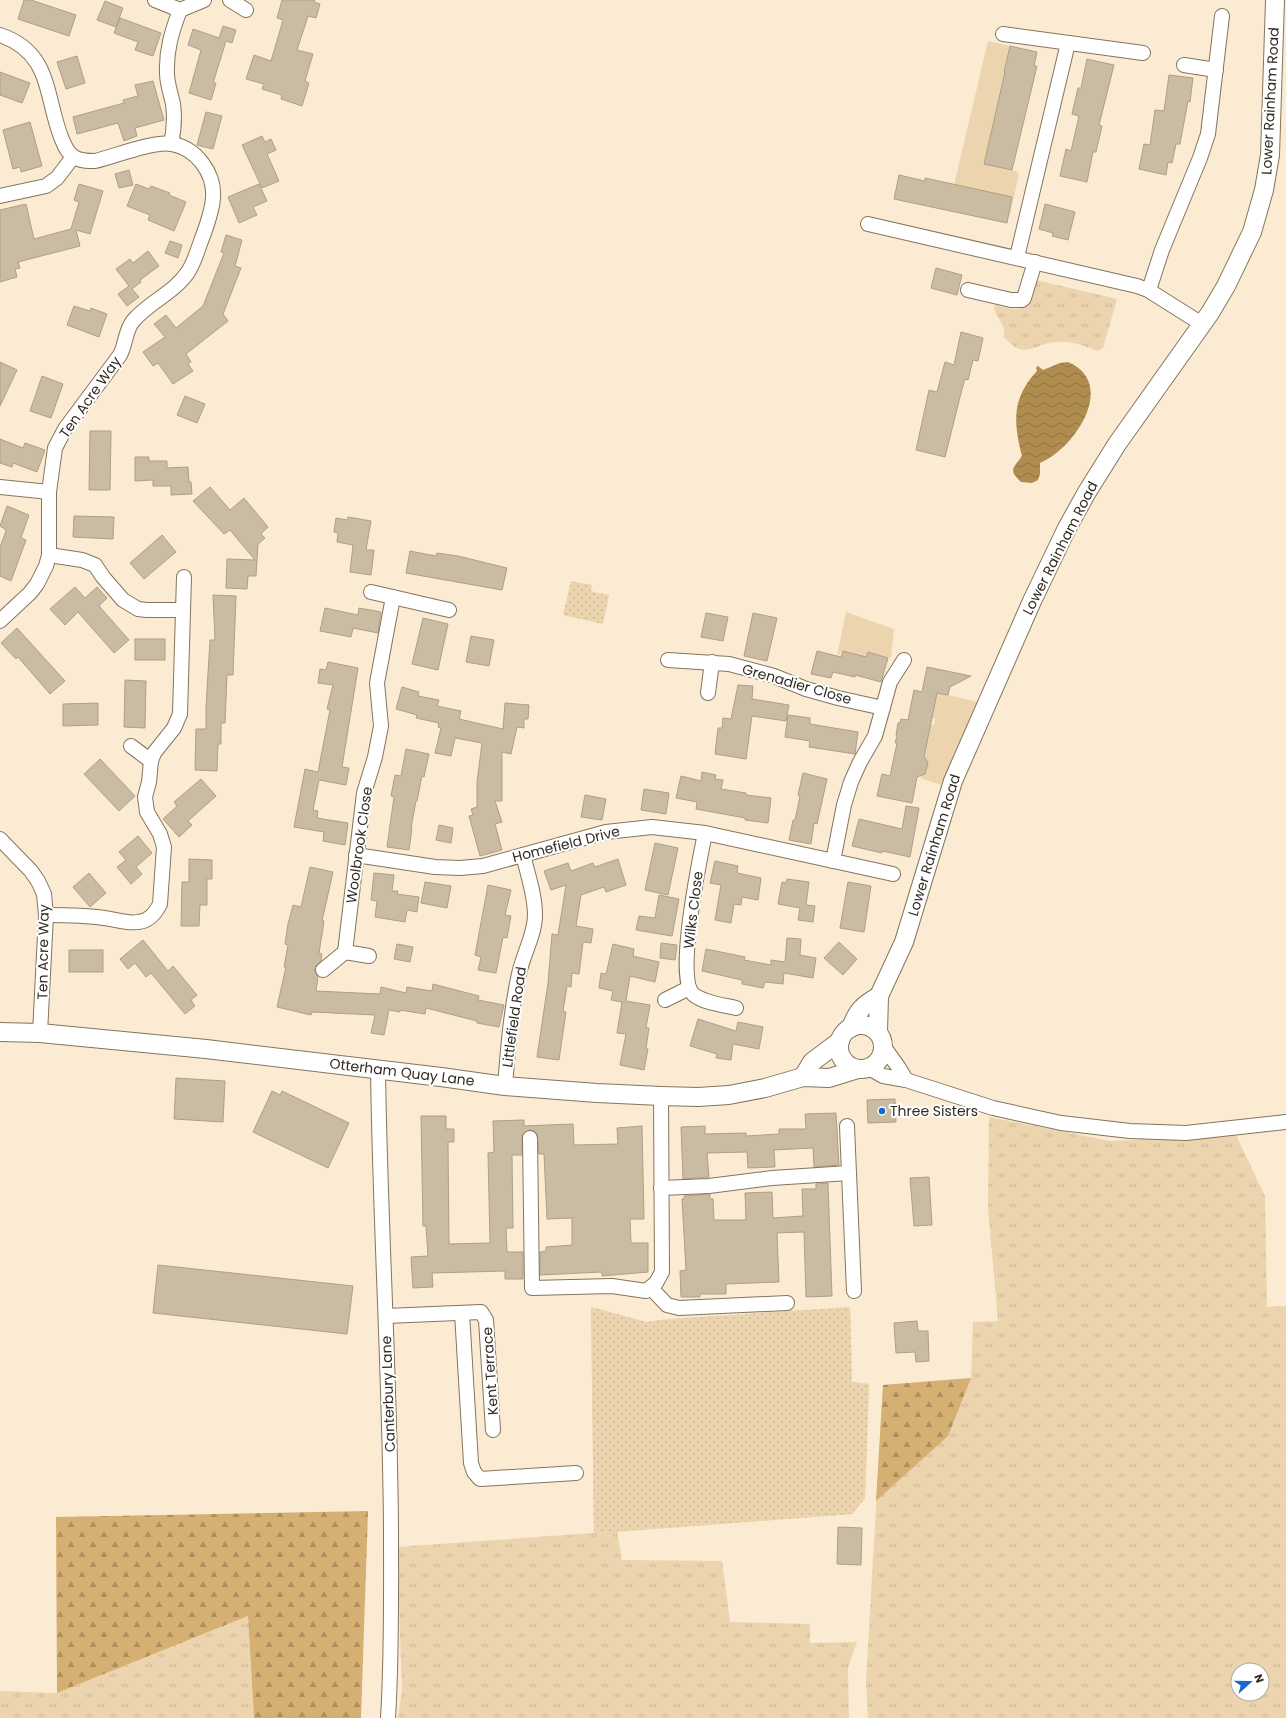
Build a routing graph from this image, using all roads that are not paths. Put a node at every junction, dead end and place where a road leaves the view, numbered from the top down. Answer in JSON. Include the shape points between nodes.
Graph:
{"nodes":[{"id":1,"x":155,"y":0,"type":"edge"},
{"id":2,"x":204,"y":0,"type":"edge"},
{"id":3,"x":230,"y":0,"type":"edge"},
{"id":4,"x":1275,"y":0,"type":"edge"},
{"id":5,"x":180,"y":10,"type":"junction"},
{"id":6,"x":246,"y":10,"type":"dead end"},
{"id":7,"x":1222,"y":16,"type":"dead end"},
{"id":8,"x":0,"y":34,"type":"edge"},
{"id":9,"x":1002,"y":34,"type":"dead end"},
{"id":10,"x":1068,"y":43,"type":"junction"},
{"id":11,"x":1143,"y":53,"type":"dead end"},
{"id":12,"x":1184,"y":65,"type":"dead end"},
{"id":13,"x":1216,"y":70,"type":"junction"},
{"id":14,"x":171,"y":144,"type":"junction"},
{"id":15,"x":73,"y":157,"type":"junction"},
{"id":16,"x":0,"y":196,"type":"edge"},
{"id":17,"x":868,"y":224,"type":"dead end"},
{"id":18,"x":1017,"y":257,"type":"junction"},
{"id":19,"x":1035,"y":262,"type":"junction"},
{"id":20,"x":968,"y":290,"type":"dead end"},
{"id":21,"x":1149,"y":290,"type":"junction"},
{"id":22,"x":1202,"y":324,"type":"junction"},
{"id":23,"x":0,"y":487,"type":"edge"},
{"id":24,"x":49,"y":492,"type":"junction"},
{"id":25,"x":49,"y":555,"type":"junction"},
{"id":26,"x":184,"y":577,"type":"dead end"},
{"id":27,"x":371,"y":592,"type":"dead end"},
{"id":28,"x":393,"y":597,"type":"junction"},
{"id":29,"x":183,"y":610,"type":"junction"},
{"id":30,"x":449,"y":610,"type":"dead end"},
{"id":31,"x":0,"y":621,"type":"edge"},
{"id":32,"x":668,"y":660,"type":"dead end"},
{"id":33,"x":904,"y":660,"type":"dead end"},
{"id":34,"x":712,"y":662,"type":"junction"},
{"id":35,"x":708,"y":693,"type":"dead end"},
{"id":36,"x":883,"y":708,"type":"junction"},
{"id":37,"x":131,"y":746,"type":"dead end"},
{"id":38,"x":151,"y":761,"type":"junction"},
{"id":39,"x":705,"y":833,"type":"junction"},
{"id":40,"x":0,"y":839,"type":"edge"},
{"id":41,"x":356,"y":855,"type":"junction"},
{"id":42,"x":522,"y":855,"type":"junction"},
{"id":43,"x":832,"y":861,"type":"junction"},
{"id":44,"x":893,"y":874,"type":"dead end"},
{"id":45,"x":46,"y":915,"type":"junction"},
{"id":46,"x":345,"y":952,"type":"junction"},
{"id":47,"x":369,"y":956,"type":"dead end"},
{"id":48,"x":323,"y":970,"type":"dead end"},
{"id":49,"x":689,"y":988,"type":"junction"},
{"id":50,"x":879,"y":996,"type":"junction"},
{"id":51,"x":665,"y":1000,"type":"dead end"},
{"id":52,"x":736,"y":1008,"type":"dead end"},
{"id":53,"x":0,"y":1032,"type":"edge"},
{"id":54,"x":40,"y":1034,"type":"junction"},
{"id":55,"x":845,"y":1034,"type":"junction"},
{"id":56,"x":881,"y":1039,"type":"junction"},
{"id":57,"x":378,"y":1069,"type":"junction"},
{"id":58,"x":863,"y":1069,"type":"junction"},
{"id":59,"x":803,"y":1077,"type":"junction"},
{"id":60,"x":906,"y":1080,"type":"junction"},
{"id":61,"x":506,"y":1086,"type":"junction"},
{"id":62,"x":661,"y":1096,"type":"junction"},
{"id":63,"x":1286,"y":1122,"type":"edge"},
{"id":64,"x":847,"y":1126,"type":"dead end"},
{"id":65,"x":530,"y":1138,"type":"dead end"},
{"id":66,"x":849,"y":1173,"type":"junction"},
{"id":67,"x":661,"y":1188,"type":"junction"},
{"id":68,"x":651,"y":1288,"type":"junction"},
{"id":69,"x":854,"y":1291,"type":"dead end"},
{"id":70,"x":787,"y":1303,"type":"dead end"},
{"id":71,"x":462,"y":1313,"type":"junction"},
{"id":72,"x":386,"y":1316,"type":"junction"},
{"id":73,"x":493,"y":1430,"type":"dead end"},
{"id":74,"x":576,"y":1473,"type":"dead end"},
{"id":75,"x":388,"y":1718,"type":"edge"}],
"edges":[{"from":1,"to":5,"type":"street"},
{"from":2,"to":5,"type":"street"},
{"from":3,"to":6,"type":"street"},
{"from":4,"to":22,"type":"street","name":"Lower Rainham Road","via":[[1270,155],[1264,190],[1254,225],[1240,258]]},
{"from":5,"to":14,"type":"street","via":[[169,40],[167,55],[167,75],[174,116]]},
{"from":7,"to":13,"type":"street"},
{"from":8,"to":15,"type":"street","via":[[22,45],[36,60],[46,84],[61,137]]},
{"from":9,"to":10,"type":"street"},
{"from":10,"to":11,"type":"street"},
{"from":10,"to":18,"type":"street"},
{"from":12,"to":13,"type":"street"},
{"from":13,"to":21,"type":"street","via":[[1205,146],[1162,250]]},
{"from":14,"to":15,"type":"street","name":"Ten Acre Way","via":[[152,146],[95,161]]},
{"from":14,"to":24,"type":"street","name":"Ten Acre Way","via":[[184,148],[197,157],[208,171],[213,196],[205,229],[188,273],[133,322],[120,355],[65,429],[55,448]]},
{"from":15,"to":16,"type":"street","via":[[57,178],[46,186]]},
{"from":17,"to":18,"type":"street"},
{"from":18,"to":19,"type":"street"},
{"from":19,"to":20,"type":"street","via":[[1022,300],[1011,300]]},
{"from":19,"to":21,"type":"street"},
{"from":21,"to":22,"type":"street"},
{"from":22,"to":50,"type":"street","name":"Lower Rainham Road","via":[[1107,459],[1079,505],[1051,561],[959,764],[904,942]]},
{"from":23,"to":24,"type":"street"},
{"from":24,"to":25,"type":"street","name":"Ten Acre Way"},
{"from":25,"to":29,"type":"street","via":[[82,560],[94,565],[123,600],[138,609]]},
{"from":25,"to":31,"type":"street","name":"Ten Acre Way","via":[[37,584]]},
{"from":26,"to":29,"type":"street"},
{"from":27,"to":28,"type":"street"},
{"from":28,"to":30,"type":"street"},
{"from":28,"to":41,"type":"street","name":"Woolbrook Close","via":[[377,683],[381,726],[364,793]]},
{"from":29,"to":38,"type":"street","via":[[180,714],[174,728],[154,753]]},
{"from":32,"to":34,"type":"street","name":"Grenadier Close"},
{"from":33,"to":36,"type":"street","via":[[890,682]]},
{"from":34,"to":35,"type":"street"},
{"from":34,"to":36,"type":"street","name":"Grenadier Close","via":[[729,664],[806,689]]},
{"from":36,"to":43,"type":"street","via":[[875,736],[854,773],[849,788]]},
{"from":37,"to":38,"type":"street"},
{"from":38,"to":45,"type":"street","via":[[145,804],[164,847],[161,893],[156,911],[145,920],[131,923],[88,916]]},
{"from":39,"to":42,"type":"street","name":"Homefield Drive","via":[[658,827],[619,830]]},
{"from":39,"to":43,"type":"street","name":"Homefield Drive"},
{"from":39,"to":49,"type":"street","name":"Wilks Close","via":[[691,905],[687,971]]},
{"from":40,"to":45,"type":"street","name":"Ten Acre Way","via":[[38,881],[44,894]]},
{"from":41,"to":42,"type":"street","name":"Homefield Drive","via":[[435,867],[460,868],[483,866]]},
{"from":41,"to":46,"type":"street","name":"Woolbrook Close"},
{"from":42,"to":61,"type":"street","name":"Littlefield Road","via":[[533,897],[535,916],[515,991]]},
{"from":43,"to":44,"type":"street","name":"Homefield Drive"},
{"from":45,"to":54,"type":"street","name":"Ten Acre Way"},
{"from":46,"to":47,"type":"street"},
{"from":46,"to":48,"type":"street"},
{"from":49,"to":51,"type":"street"},
{"from":49,"to":52,"type":"street","via":[[698,997]]},
{"from":50,"to":55,"type":"street","name":"Lower Rainham Road","via":[[855,1015]]},
{"from":50,"to":56,"type":"street","name":"Lower Rainham Road"},
{"from":53,"to":54,"type":"street","name":"Otterham Quay Lane"},
{"from":54,"to":57,"type":"street","name":"Otterham Quay Lane","via":[[206,1049]]},
{"from":55,"to":56,"type":"street","via":[[865,1025]]},
{"from":55,"to":58,"type":"street","via":[[839,1047],[842,1059],[847,1064]]},
{"from":55,"to":59,"type":"street","via":[[812,1062]]},
{"from":56,"to":58,"type":"street","via":[[880,1060]]},
{"from":56,"to":60,"type":"street"},
{"from":57,"to":61,"type":"street","name":"Otterham Quay Lane"},
{"from":57,"to":72,"type":"street","name":"Canterbury Lane","via":[[379,1174]]},
{"from":58,"to":59,"type":"street","name":"Otterham Quay Lane","via":[[829,1078]]},
{"from":58,"to":60,"type":"street"},
{"from":59,"to":62,"type":"street","name":"Otterham Quay Lane","via":[[729,1095]]},
{"from":60,"to":63,"type":"street","via":[[993,1108],[1061,1123],[1130,1131],[1186,1133]]},
{"from":61,"to":62,"type":"street","name":"Otterham Quay Lane"},
{"from":62,"to":67,"type":"street"},
{"from":64,"to":66,"type":"street"},
{"from":65,"to":68,"type":"street","via":[[532,1288],[612,1286],[644,1291]]},
{"from":66,"to":67,"type":"street"},
{"from":66,"to":69,"type":"street"},
{"from":67,"to":68,"type":"street","via":[[662,1272],[659,1280]]},
{"from":68,"to":70,"type":"street","via":[[665,1303],[677,1308]]},
{"from":71,"to":72,"type":"street","name":"Kent Terrace"},
{"from":71,"to":73,"type":"street","name":"Kent Terrace","via":[[481,1312],[486,1320]]},
{"from":71,"to":74,"type":"street","via":[[471,1463],[474,1472],[480,1479]]},
{"from":72,"to":75,"type":"street","name":"Canterbury Lane","via":[[390,1430],[391,1650]]}]}
